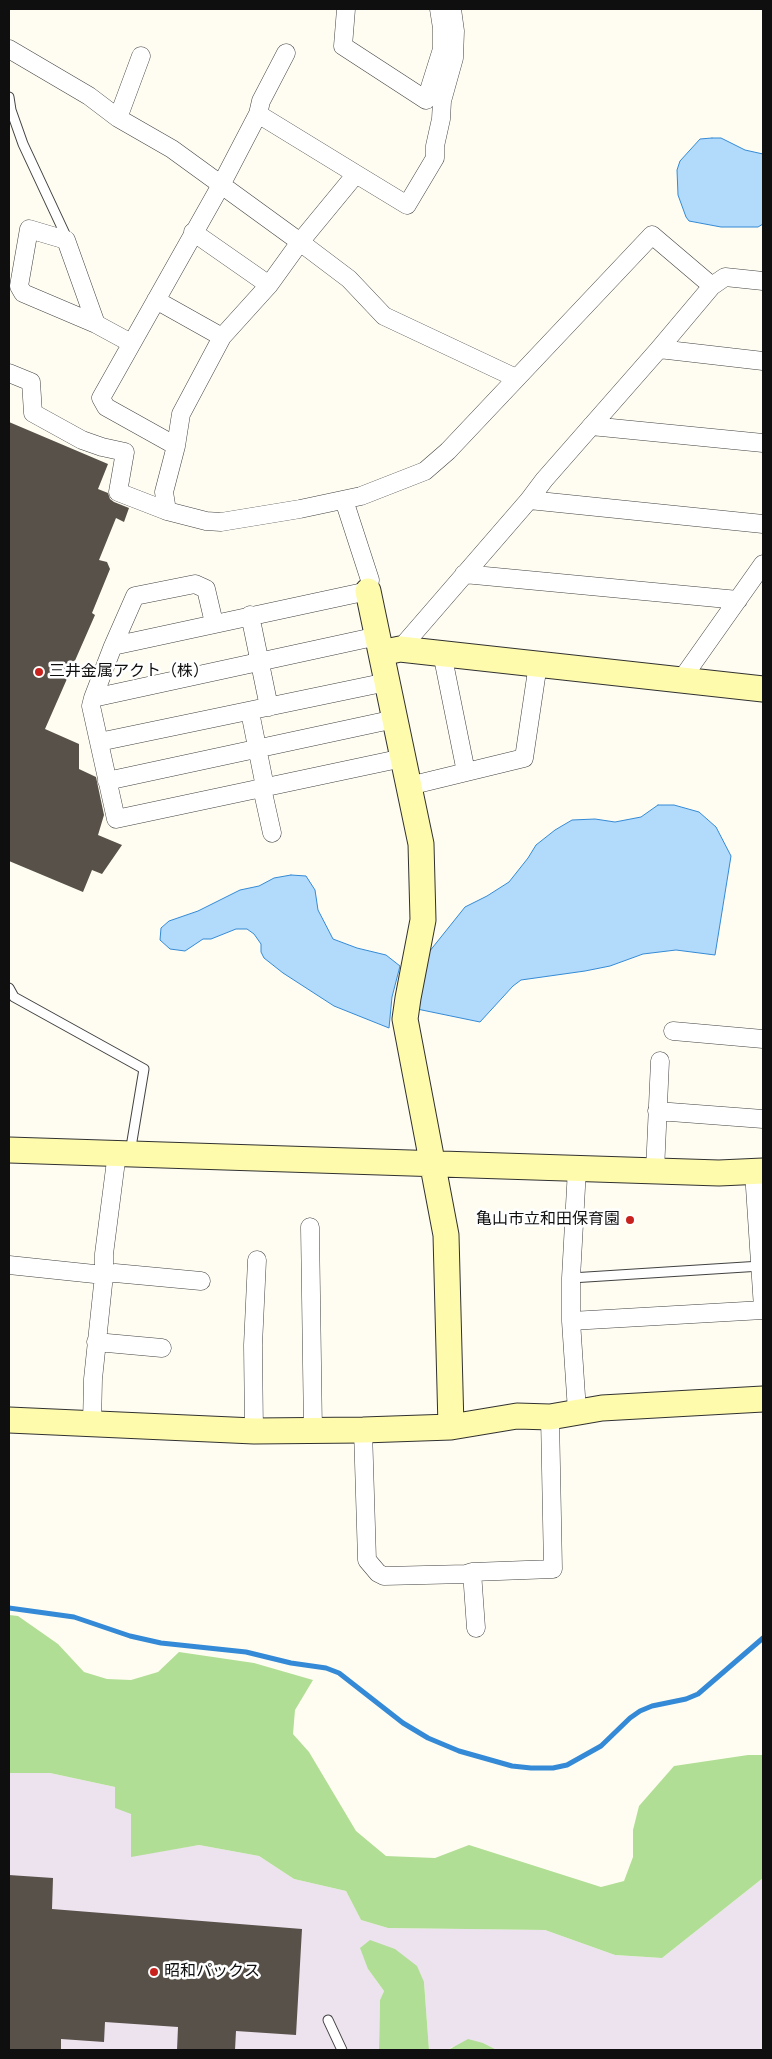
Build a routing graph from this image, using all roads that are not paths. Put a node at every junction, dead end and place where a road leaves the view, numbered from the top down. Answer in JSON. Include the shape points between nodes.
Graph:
{"nodes":[{"id":1,"x":346,"y":9,"type":"edge"},
{"id":2,"x":439,"y":9,"type":"edge"},
{"id":3,"x":452,"y":9,"type":"edge"},
{"id":4,"x":9,"y":49,"type":"edge"},
{"id":5,"x":286,"y":53,"type":"dead end"},
{"id":6,"x":141,"y":56,"type":"dead end"},
{"id":7,"x":9,"y":97,"type":"edge"},
{"id":8,"x":258,"y":114,"type":"junction"},
{"id":9,"x":118,"y":118,"type":"junction"},
{"id":10,"x":356,"y":174,"type":"junction"},
{"id":11,"x":221,"y":185,"type":"junction"},
{"id":12,"x":193,"y":232,"type":"junction"},
{"id":13,"x":66,"y":240,"type":"junction"},
{"id":14,"x":300,"y":242,"type":"junction"},
{"id":15,"x":763,"y":281,"type":"edge"},
{"id":16,"x":269,"y":285,"type":"junction"},
{"id":17,"x":712,"y":286,"type":"junction"},
{"id":18,"x":156,"y":300,"type":"junction"},
{"id":19,"x":96,"y":324,"type":"junction"},
{"id":20,"x":222,"y":337,"type":"junction"},
{"id":21,"x":131,"y":343,"type":"junction"},
{"id":22,"x":660,"y":349,"type":"junction"},
{"id":23,"x":763,"y":361,"type":"edge"},
{"id":24,"x":9,"y":373,"type":"edge"},
{"id":25,"x":516,"y":378,"type":"junction"},
{"id":26,"x":592,"y":426,"type":"junction"},
{"id":27,"x":763,"y":443,"type":"edge"},
{"id":28,"x":176,"y":446,"type":"junction"},
{"id":29,"x":344,"y":500,"type":"junction"},
{"id":30,"x":529,"y":500,"type":"junction"},
{"id":31,"x":167,"y":511,"type":"junction"},
{"id":32,"x":763,"y":524,"type":"edge"},
{"id":33,"x":763,"y":564,"type":"edge"},
{"id":34,"x":464,"y":574,"type":"junction"},
{"id":35,"x":368,"y":591,"type":"junction"},
{"id":36,"x":738,"y":600,"type":"junction"},
{"id":37,"x":250,"y":615,"type":"junction"},
{"id":38,"x":214,"y":624,"type":"junction"},
{"id":39,"x":113,"y":646,"type":"junction"},
{"id":40,"x":386,"y":646,"type":"junction"},
{"id":41,"x":442,"y":653,"type":"junction"},
{"id":42,"x":260,"y":662,"type":"junction"},
{"id":43,"x":538,"y":664,"type":"junction"},
{"id":44,"x":681,"y":680,"type":"junction"},
{"id":45,"x":387,"y":682,"type":"junction"},
{"id":46,"x":763,"y":688,"type":"edge"},
{"id":47,"x":93,"y":698,"type":"junction"},
{"id":48,"x":269,"y":707,"type":"junction"},
{"id":49,"x":250,"y":712,"type":"junction"},
{"id":50,"x":395,"y":719,"type":"junction"},
{"id":51,"x":99,"y":742,"type":"junction"},
{"id":52,"x":257,"y":749,"type":"junction"},
{"id":53,"x":403,"y":758,"type":"junction"},
{"id":54,"x":466,"y":772,"type":"junction"},
{"id":55,"x":107,"y":781,"type":"junction"},
{"id":56,"x":409,"y":786,"type":"junction"},
{"id":57,"x":264,"y":788,"type":"junction"},
{"id":58,"x":272,"y":833,"type":"dead end"},
{"id":59,"x":9,"y":988,"type":"edge"},
{"id":60,"x":673,"y":1031,"type":"dead end"},
{"id":61,"x":763,"y":1039,"type":"edge"},
{"id":62,"x":660,"y":1061,"type":"dead end"},
{"id":63,"x":658,"y":1111,"type":"junction"},
{"id":64,"x":763,"y":1119,"type":"edge"},
{"id":65,"x":9,"y":1150,"type":"edge"},
{"id":66,"x":123,"y":1153,"type":"junction"},
{"id":67,"x":432,"y":1164,"type":"junction"},
{"id":68,"x":577,"y":1169,"type":"junction"},
{"id":69,"x":655,"y":1171,"type":"junction"},
{"id":70,"x":759,"y":1172,"type":"edge"},
{"id":71,"x":310,"y":1228,"type":"dead end"},
{"id":72,"x":257,"y":1260,"type":"dead end"},
{"id":73,"x":9,"y":1265,"type":"edge"},
{"id":74,"x":761,"y":1266,"type":"junction"},
{"id":75,"x":104,"y":1275,"type":"junction"},
{"id":76,"x":571,"y":1278,"type":"junction"},
{"id":77,"x":201,"y":1281,"type":"dead end"},
{"id":78,"x":763,"y":1309,"type":"edge"},
{"id":79,"x":571,"y":1321,"type":"junction"},
{"id":80,"x":96,"y":1342,"type":"junction"},
{"id":81,"x":162,"y":1348,"type":"dead end"},
{"id":82,"x":763,"y":1399,"type":"edge"},
{"id":83,"x":576,"y":1412,"type":"junction"},
{"id":84,"x":550,"y":1417,"type":"junction"},
{"id":85,"x":9,"y":1420,"type":"edge"},
{"id":86,"x":92,"y":1424,"type":"junction"},
{"id":87,"x":451,"y":1427,"type":"junction"},
{"id":88,"x":363,"y":1430,"type":"junction"},
{"id":89,"x":254,"y":1431,"type":"junction"},
{"id":90,"x":313,"y":1431,"type":"junction"},
{"id":91,"x":472,"y":1572,"type":"junction"},
{"id":92,"x":476,"y":1628,"type":"dead end"},
{"id":93,"x":328,"y":2020,"type":"dead end"},
{"id":94,"x":342,"y":2050,"type":"edge"}],
"edges":[{"from":1,"to":2,"type":"street","via":[[343,46],[426,100],[442,49]]},
{"from":3,"to":10,"type":"street","via":[[454,58],[442,102],[435,158],[407,204]]},
{"from":4,"to":9,"type":"street","via":[[89,96]]},
{"from":5,"to":8,"type":"street"},
{"from":6,"to":9,"type":"street"},
{"from":7,"to":13,"type":"lane","via":[[23,144]]},
{"from":8,"to":10,"type":"street"},
{"from":8,"to":11,"type":"street"},
{"from":9,"to":11,"type":"street","via":[[172,150]]},
{"from":10,"to":14,"type":"street"},
{"from":11,"to":12,"type":"street"},
{"from":11,"to":14,"type":"street"},
{"from":12,"to":16,"type":"street"},
{"from":12,"to":18,"type":"street"},
{"from":13,"to":19,"type":"street"},
{"from":13,"to":19,"type":"street","via":[[29,228],[19,286],[23,293]]},
{"from":14,"to":16,"type":"street"},
{"from":14,"to":25,"type":"street","via":[[349,279],[384,316]]},
{"from":15,"to":17,"type":"street","via":[[725,277]]},
{"from":16,"to":20,"type":"street"},
{"from":17,"to":22,"type":"street"},
{"from":17,"to":25,"type":"street","via":[[652,235]]},
{"from":18,"to":20,"type":"street"},
{"from":18,"to":21,"type":"street"},
{"from":19,"to":21,"type":"street"},
{"from":20,"to":28,"type":"street","via":[[181,414]]},
{"from":21,"to":28,"type":"street","via":[[101,398],[106,407]]},
{"from":22,"to":23,"type":"street"},
{"from":22,"to":26,"type":"street"},
{"from":24,"to":31,"type":"street","via":[[31,382],[33,413],[82,440],[125,452],[118,492]]},
{"from":25,"to":29,"type":"street","via":[[425,471]]},
{"from":26,"to":27,"type":"street"},
{"from":26,"to":30,"type":"street"},
{"from":28,"to":31,"type":"street","via":[[164,492]]},
{"from":29,"to":31,"type":"street","via":[[221,522]]},
{"from":29,"to":35,"type":"street","via":[[370,580]]},
{"from":30,"to":32,"type":"street"},
{"from":30,"to":34,"type":"street"},
{"from":33,"to":36,"type":"street"},
{"from":34,"to":36,"type":"street"},
{"from":34,"to":40,"type":"street"},
{"from":35,"to":37,"type":"street"},
{"from":35,"to":40,"type":"street"},
{"from":36,"to":44,"type":"street"},
{"from":37,"to":38,"type":"street"},
{"from":37,"to":42,"type":"street"},
{"from":38,"to":39,"type":"street"},
{"from":38,"to":39,"type":"street","via":[[206,590],[195,584],[135,596]]},
{"from":39,"to":47,"type":"street"},
{"from":40,"to":41,"type":"street"},
{"from":40,"to":42,"type":"street"},
{"from":40,"to":45,"type":"street"},
{"from":41,"to":43,"type":"street"},
{"from":41,"to":54,"type":"street"},
{"from":42,"to":47,"type":"street"},
{"from":42,"to":48,"type":"street"},
{"from":43,"to":44,"type":"street"},
{"from":43,"to":54,"type":"street","via":[[524,758]]},
{"from":44,"to":46,"type":"street"},
{"from":45,"to":48,"type":"street"},
{"from":45,"to":50,"type":"street"},
{"from":47,"to":51,"type":"street","via":[[91,706]]},
{"from":48,"to":49,"type":"street"},
{"from":49,"to":51,"type":"street"},
{"from":49,"to":52,"type":"street"},
{"from":50,"to":52,"type":"street"},
{"from":50,"to":53,"type":"street"},
{"from":51,"to":55,"type":"street"},
{"from":52,"to":55,"type":"street"},
{"from":52,"to":57,"type":"street"},
{"from":53,"to":56,"type":"street"},
{"from":53,"to":57,"type":"street"},
{"from":54,"to":56,"type":"street"},
{"from":55,"to":57,"type":"street","via":[[116,818]]},
{"from":56,"to":67,"type":"street","via":[[421,844],[423,920],[405,1019]]},
{"from":57,"to":58,"type":"street"},
{"from":59,"to":66,"type":"lane","via":[[14,997],[144,1069]]},
{"from":60,"to":61,"type":"street"},
{"from":62,"to":63,"type":"street"},
{"from":63,"to":64,"type":"street"},
{"from":63,"to":69,"type":"street"},
{"from":65,"to":66,"type":"street"},
{"from":66,"to":67,"type":"street"},
{"from":66,"to":75,"type":"street","via":[[104,1254]]},
{"from":67,"to":68,"type":"street"},
{"from":67,"to":87,"type":"street","via":[[446,1235]]},
{"from":68,"to":69,"type":"street"},
{"from":68,"to":76,"type":"street"},
{"from":69,"to":70,"type":"street"},
{"from":70,"to":74,"type":"street"},
{"from":71,"to":90,"type":"street"},
{"from":72,"to":89,"type":"street","via":[[253,1345]]},
{"from":73,"to":75,"type":"street"},
{"from":74,"to":76,"type":"lane"},
{"from":74,"to":78,"type":"street"},
{"from":75,"to":77,"type":"street","via":[[115,1272]]},
{"from":75,"to":80,"type":"street"},
{"from":76,"to":79,"type":"street"},
{"from":78,"to":79,"type":"street"},
{"from":79,"to":83,"type":"street"},
{"from":80,"to":81,"type":"street"},
{"from":80,"to":86,"type":"street"},
{"from":82,"to":83,"type":"street"},
{"from":83,"to":84,"type":"street"},
{"from":84,"to":87,"type":"street","via":[[517,1416]]},
{"from":84,"to":91,"type":"street","via":[[553,1569]]},
{"from":85,"to":86,"type":"street"},
{"from":86,"to":89,"type":"street"},
{"from":87,"to":88,"type":"street"},
{"from":88,"to":90,"type":"street"},
{"from":88,"to":91,"type":"street","via":[[367,1560],[370,1565],[384,1576]]},
{"from":89,"to":90,"type":"street"},
{"from":91,"to":92,"type":"street"},
{"from":93,"to":94,"type":"lane"}]}
